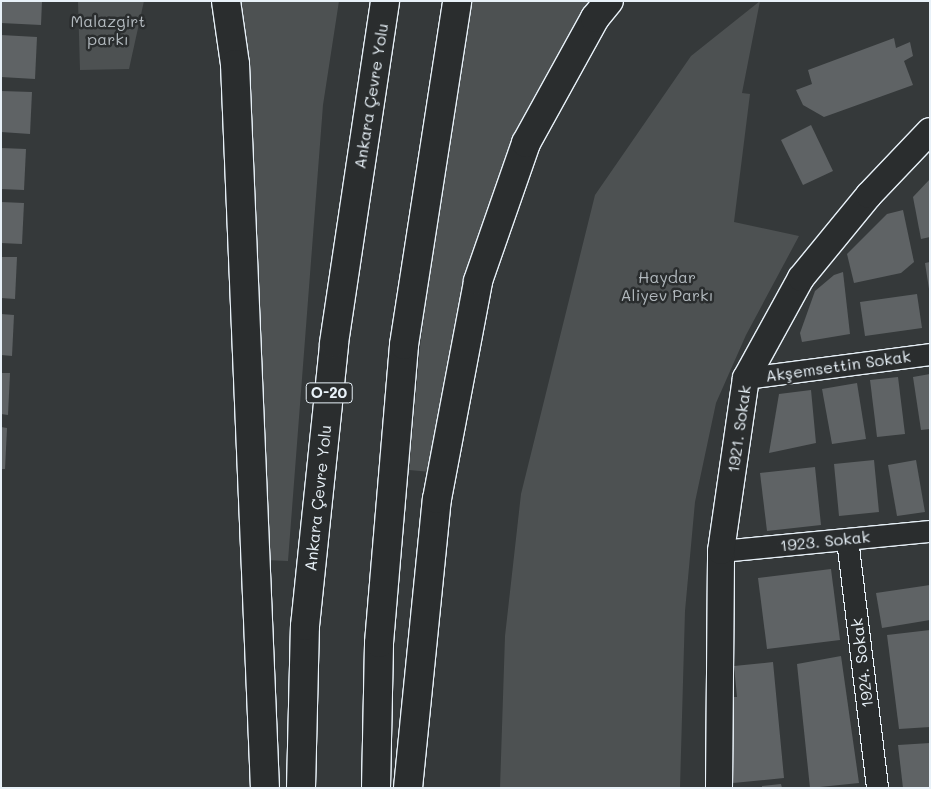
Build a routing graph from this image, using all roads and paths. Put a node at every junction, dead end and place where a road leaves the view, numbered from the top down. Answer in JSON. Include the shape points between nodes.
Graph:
{"nodes":[{"id":1,"x":226,"y":1,"type":"edge"},
{"id":2,"x":386,"y":1,"type":"edge"},
{"id":3,"x":457,"y":1,"type":"edge"},
{"id":4,"x":609,"y":1,"type":"edge"},
{"id":5,"x":930,"y":132,"type":"edge"},
{"id":6,"x":930,"y":354,"type":"edge"},
{"id":7,"x":746,"y":378,"type":"junction"},
{"id":8,"x":930,"y":531,"type":"edge"},
{"id":9,"x":847,"y":539,"type":"junction"},
{"id":10,"x":721,"y":551,"type":"junction"},
{"id":11,"x":265,"y":788,"type":"edge"},
{"id":12,"x":301,"y":788,"type":"edge"},
{"id":13,"x":376,"y":788,"type":"edge"},
{"id":14,"x":408,"y":788,"type":"edge"},
{"id":15,"x":719,"y":788,"type":"edge"},
{"id":16,"x":877,"y":788,"type":"edge"}],
"edges":[{"from":1,"to":11,"type":"highway","via":[[235,64]]},
{"from":2,"to":12,"type":"highway","name":"Ankara Çevre Yolu","number":"O-20","via":[[334,343],[305,626]]},
{"from":3,"to":13,"type":"highway","via":[[404,345],[379,643]]},
{"from":4,"to":14,"type":"highway","via":[[595,18],[526,143],[478,281],[437,499]]},
{"from":5,"to":7,"type":"street","name":"1921. Sokak","via":[[869,195],[801,278]]},
{"from":6,"to":7,"type":"street","name":"Akşemsettin Sokak"},
{"from":7,"to":10,"type":"street","name":"1921. Sokak"},
{"from":8,"to":9,"type":"street","name":"1923. Sokak"},
{"from":9,"to":10,"type":"street","name":"1923. Sokak"},
{"from":9,"to":16,"type":"street","name":"1924. Sokak"},
{"from":10,"to":15,"type":"street","name":"1921. Sokak"}]}
